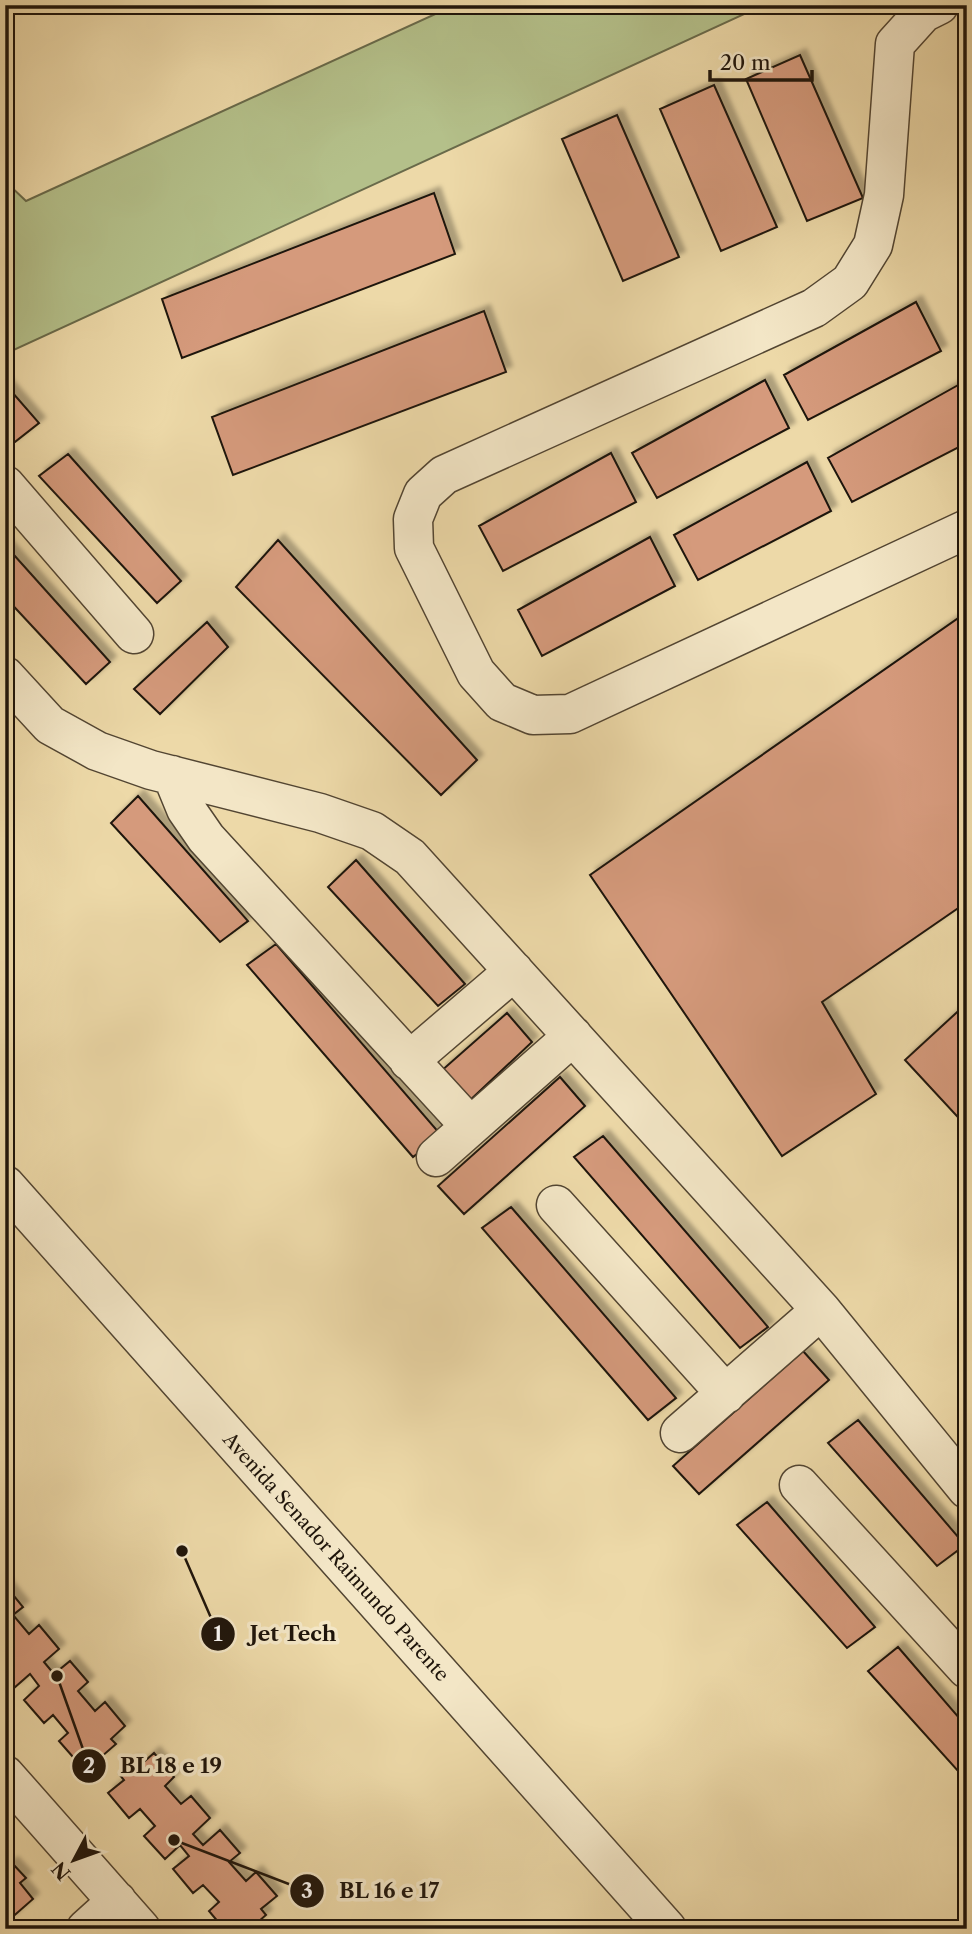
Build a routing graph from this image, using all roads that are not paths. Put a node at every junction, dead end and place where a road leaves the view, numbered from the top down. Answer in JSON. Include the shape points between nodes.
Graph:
{"nodes":[{"id":1,"x":939,"y":5,"type":"edge"},
{"id":2,"x":6,"y":487,"type":"edge"},
{"id":3,"x":967,"y":529,"type":"edge"},
{"id":4,"x":134,"y":634,"type":"dead end"},
{"id":5,"x":5,"y":676,"type":"edge"},
{"id":6,"x":172,"y":775,"type":"junction"},
{"id":7,"x":513,"y":971,"type":"junction"},
{"id":8,"x":573,"y":1036,"type":"junction"},
{"id":9,"x":409,"y":1061,"type":"junction"},
{"id":10,"x":470,"y":1126,"type":"junction"},
{"id":11,"x":436,"y":1157,"type":"dead end"},
{"id":12,"x":5,"y":1185,"type":"edge"},
{"id":13,"x":556,"y":1205,"type":"dead end"},
{"id":14,"x":821,"y":1310,"type":"junction"},
{"id":15,"x":726,"y":1394,"type":"junction"},
{"id":16,"x":680,"y":1433,"type":"dead end"},
{"id":17,"x":799,"y":1485,"type":"dead end"},
{"id":18,"x":967,"y":1489,"type":"edge"},
{"id":19,"x":967,"y":1669,"type":"edge"},
{"id":20,"x":5,"y":1775,"type":"edge"},
{"id":21,"x":129,"y":1915,"type":"edge"},
{"id":22,"x":86,"y":1929,"type":"edge"},
{"id":23,"x":667,"y":1929,"type":"edge"}],
"edges":[{"from":1,"to":3,"type":"street","via":[[923,13],[895,44],[884,195],[873,245],[850,282],[814,308],[443,475],[424,494],[413,519],[414,548],[477,673],[502,702],[533,715],[570,713]]},
{"from":2,"to":4,"type":"street"},
{"from":5,"to":6,"type":"street","via":[[50,725],[97,751]]},
{"from":6,"to":7,"type":"street","via":[[372,831],[410,857]]},
{"from":6,"to":9,"type":"street","via":[[186,809],[206,838]]},
{"from":7,"to":8,"type":"street"},
{"from":7,"to":9,"type":"street"},
{"from":8,"to":10,"type":"street"},
{"from":8,"to":14,"type":"street"},
{"from":9,"to":10,"type":"street"},
{"from":10,"to":11,"type":"street"},
{"from":12,"to":23,"type":"street","name":"Avenida Senador Raimundo Parente"},
{"from":13,"to":15,"type":"street"},
{"from":14,"to":15,"type":"street"},
{"from":14,"to":18,"type":"street"},
{"from":15,"to":16,"type":"street"},
{"from":17,"to":19,"type":"street"},
{"from":20,"to":21,"type":"street"},
{"from":21,"to":22,"type":"street"}]}
